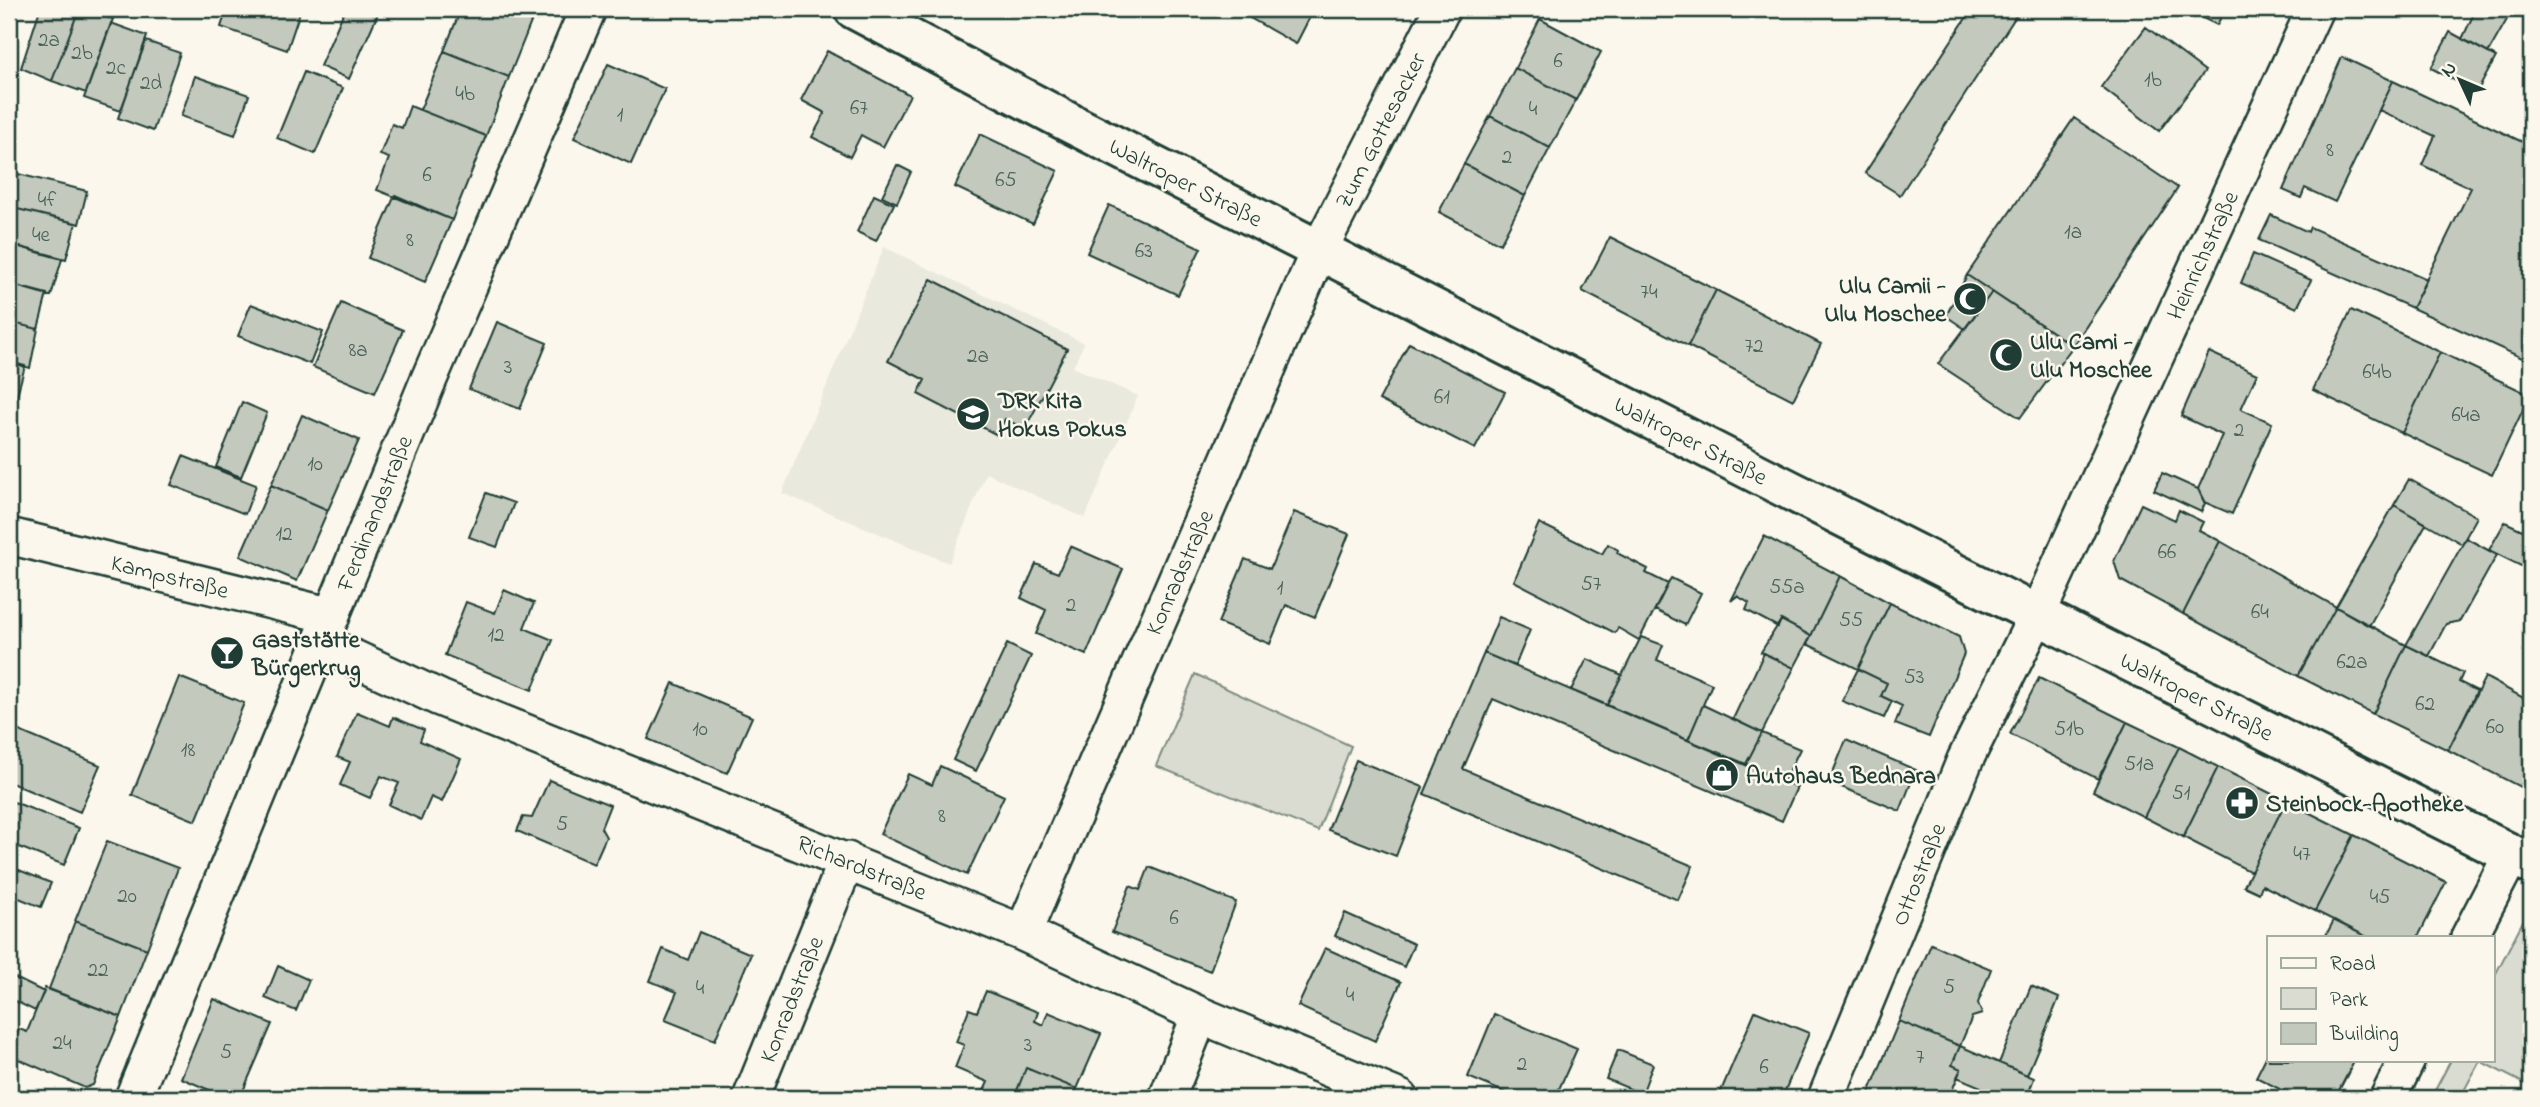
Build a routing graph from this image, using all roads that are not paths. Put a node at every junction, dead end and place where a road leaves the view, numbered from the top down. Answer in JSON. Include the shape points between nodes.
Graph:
{"nodes":[{"id":1,"x":588,"y":9,"type":"edge"},
{"id":2,"x":854,"y":9,"type":"edge"},
{"id":3,"x":1442,"y":9,"type":"edge"},
{"id":4,"x":2315,"y":9,"type":"edge"},
{"id":5,"x":1319,"y":250,"type":"junction"},
{"id":6,"x":9,"y":536,"type":"edge"},
{"id":7,"x":2037,"y":615,"type":"junction"},
{"id":8,"x":327,"y":629,"type":"junction"},
{"id":9,"x":2522,"y":859,"type":"edge"},
{"id":10,"x":847,"y":860,"type":"junction"},
{"id":11,"x":1023,"y":933,"type":"junction"},
{"id":12,"x":2470,"y":936,"type":"edge"},
{"id":13,"x":1200,"y":1015,"type":"junction"},
{"id":14,"x":2406,"y":1062,"type":"edge"},
{"id":15,"x":133,"y":1098,"type":"edge"},
{"id":16,"x":751,"y":1098,"type":"edge"},
{"id":17,"x":1167,"y":1098,"type":"edge"},
{"id":18,"x":1400,"y":1098,"type":"edge"},
{"id":19,"x":1826,"y":1098,"type":"edge"},
{"id":20,"x":2388,"y":1098,"type":"edge"}],
"edges":[{"from":1,"to":8,"type":"street","name":"Ferdinandstraße"},
{"from":2,"to":5,"type":"main road","name":"Waltroper Straße"},
{"from":3,"to":5,"type":"street","name":"Zum Gottesacker"},
{"from":4,"to":7,"type":"street","name":"Heinrichstraße"},
{"from":5,"to":7,"type":"main road","name":"Waltroper Straße"},
{"from":5,"to":11,"type":"street","name":"Konradstraße"},
{"from":6,"to":8,"type":"street","name":"Kampstraße"},
{"from":7,"to":9,"type":"main road","name":"Waltroper Straße"},
{"from":7,"to":19,"type":"street","name":"Ottostraße","via":[[1965,760]]},
{"from":8,"to":10,"type":"street","name":"Richardstraße","via":[[440,698]]},
{"from":8,"to":15,"type":"street","name":"Ferdinandstraße"},
{"from":9,"to":12,"type":"street"},
{"from":10,"to":11,"type":"street","name":"Richardstraße"},
{"from":10,"to":16,"type":"street","name":"Konradstraße"},
{"from":11,"to":13,"type":"street","name":"Richardstraße"},
{"from":13,"to":17,"type":"street"},
{"from":13,"to":18,"type":"street","name":"Richardstraße"},
{"from":14,"to":20,"type":"street"}]}
